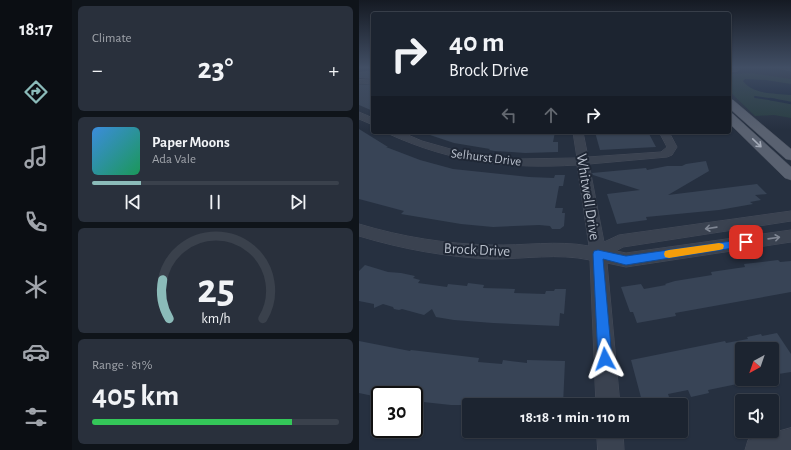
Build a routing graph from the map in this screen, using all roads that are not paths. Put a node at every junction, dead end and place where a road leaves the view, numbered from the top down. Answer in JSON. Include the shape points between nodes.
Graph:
{"nodes":[{"id":1,"x":731,"y":104,"type":"edge"},
{"id":2,"x":359,"y":115,"type":"edge"},
{"id":3,"x":731,"y":118,"type":"edge"},
{"id":4,"x":371,"y":121,"type":"edge"},
{"id":5,"x":398,"y":134,"type":"edge"},
{"id":6,"x":578,"y":134,"type":"edge"},
{"id":7,"x":665,"y":134,"type":"edge"},
{"id":8,"x":791,"y":156,"type":"edge"},
{"id":9,"x":583,"y":161,"type":"junction"},
{"id":10,"x":791,"y":175,"type":"edge"},
{"id":11,"x":791,"y":216,"type":"edge"},
{"id":12,"x":359,"y":230,"type":"edge"},
{"id":13,"x":791,"y":236,"type":"edge"},
{"id":14,"x":598,"y":254,"type":"junction"},
{"id":15,"x":608,"y":398,"type":"edge"},
{"id":16,"x":610,"y":438,"type":"edge"},
{"id":17,"x":791,"y":441,"type":"edge"},
{"id":18,"x":611,"y":450,"type":"edge"},
{"id":19,"x":758,"y":450,"type":"edge"}],
"edges":[{"from":1,"to":8,"type":"main road"},
{"from":2,"to":4,"type":"street"},
{"from":3,"to":10,"type":"main road","one_way":true},
{"from":5,"to":9,"type":"street","name":"Selhurst Drive","via":[[432,149],[465,157],[522,163]]},
{"from":6,"to":9,"type":"street","name":"Whitwell Drive"},
{"from":7,"to":9,"type":"street","name":"Selhurst Drive","via":[[672,147],[668,153]]},
{"from":9,"to":14,"type":"street","name":"Whitwell Drive"},
{"from":11,"to":14,"type":"street","one_way":true,"via":[[619,241]]},
{"from":12,"to":14,"type":"street","name":"Brock Drive","via":[[396,241],[449,249],[492,252],[574,250]]},
{"from":14,"to":13,"type":"street","name":"Brock Drive","one_way":true,"via":[[626,260]]},
{"from":14,"to":15,"type":"street","name":"Whitwell Drive"},
{"from":16,"to":18,"type":"street"},
{"from":17,"to":19,"type":"street"}]}
